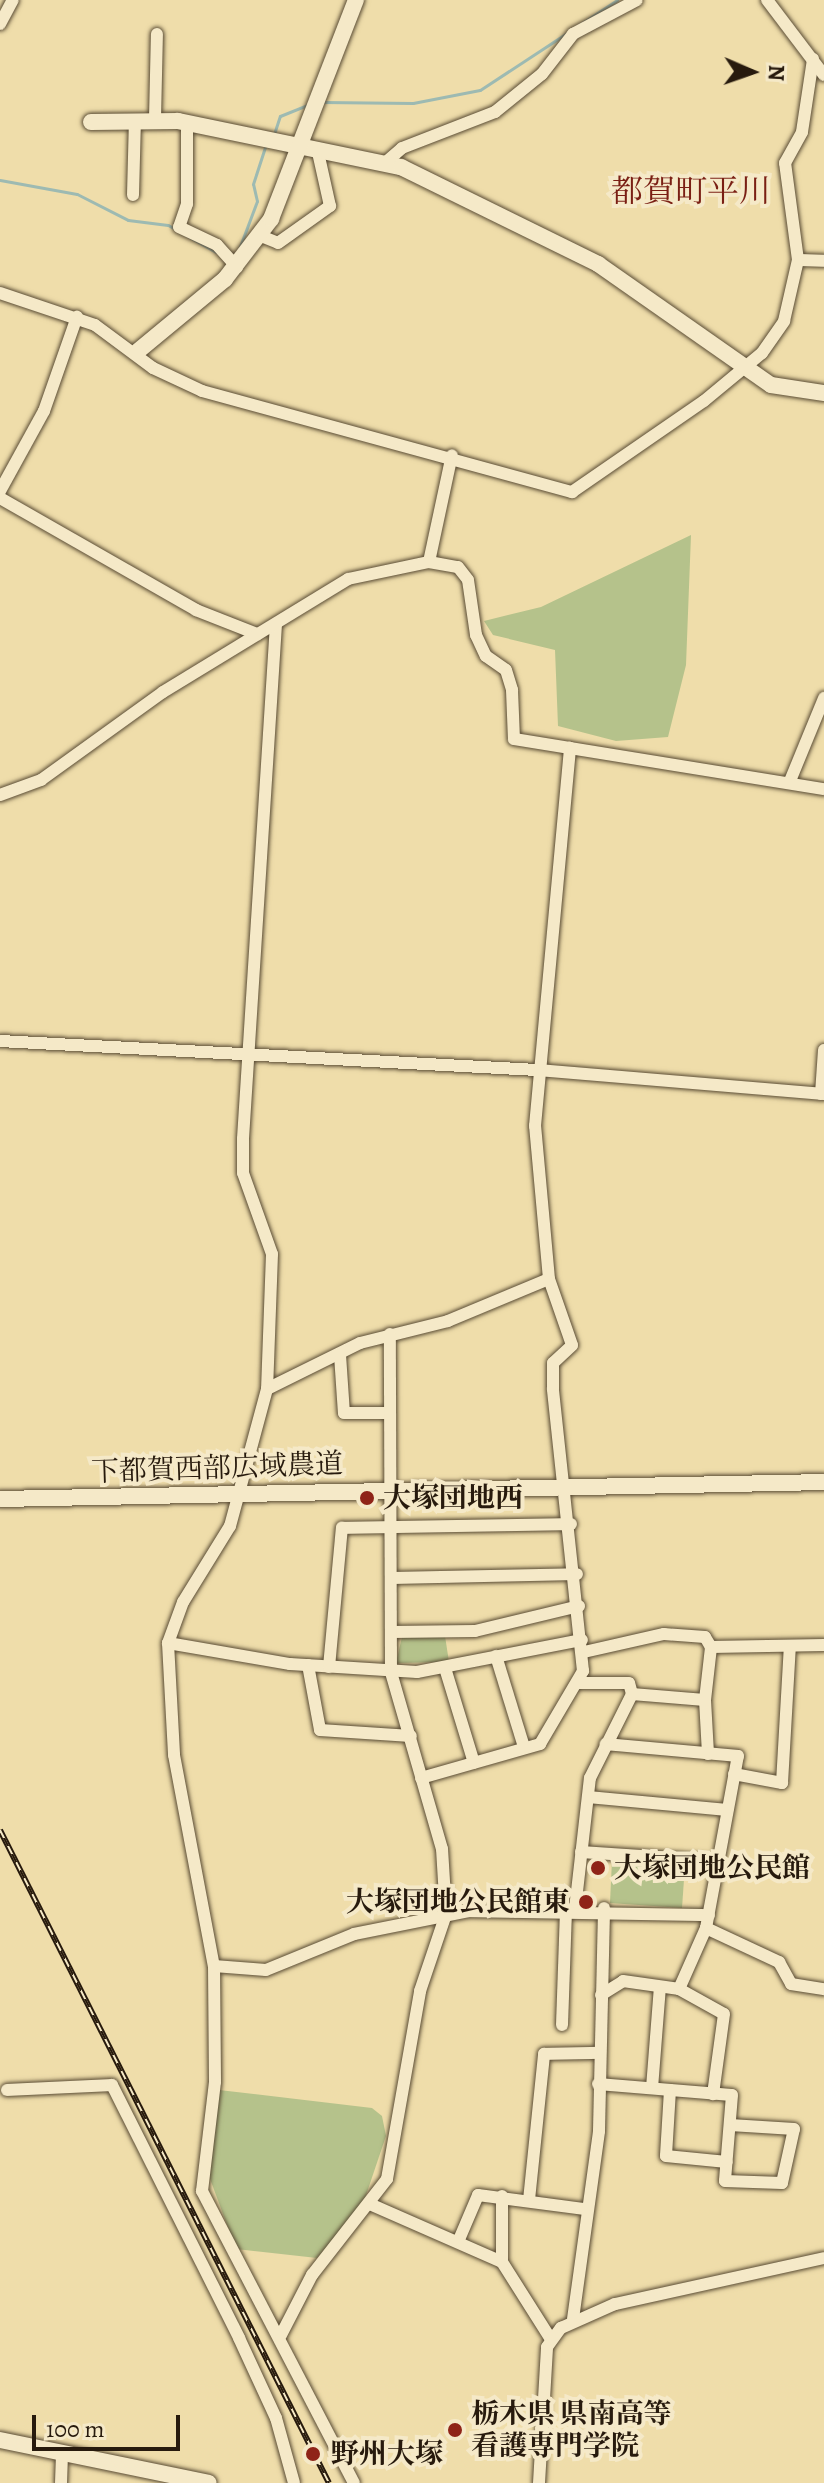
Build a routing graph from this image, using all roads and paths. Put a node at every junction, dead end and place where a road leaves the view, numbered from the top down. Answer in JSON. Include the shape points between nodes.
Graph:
{"nodes":[{"id":1,"x":13,"y":0,"type":"edge"},
{"id":2,"x":356,"y":0,"type":"edge"},
{"id":3,"x":637,"y":0,"type":"edge"},
{"id":4,"x":767,"y":0,"type":"edge"},
{"id":5,"x":1,"y":20,"type":"edge"},
{"id":6,"x":157,"y":34,"type":"dead end"},
{"id":7,"x":813,"y":59,"type":"junction"},
{"id":8,"x":824,"y":75,"type":"edge"},
{"id":9,"x":155,"y":119,"type":"junction"},
{"id":10,"x":135,"y":120,"type":"junction"},
{"id":11,"x":86,"y":122,"type":"dead end"},
{"id":12,"x":187,"y":123,"type":"junction"},
{"id":13,"x":310,"y":147,"type":"junction"},
{"id":14,"x":386,"y":162,"type":"junction"},
{"id":15,"x":133,"y":195,"type":"dead end"},
{"id":16,"x":261,"y":236,"type":"junction"},
{"id":17,"x":798,"y":260,"type":"junction"},
{"id":18,"x":824,"y":261,"type":"edge"},
{"id":19,"x":237,"y":267,"type":"junction"},
{"id":20,"x":0,"y":293,"type":"edge"},
{"id":21,"x":77,"y":317,"type":"junction"},
{"id":22,"x":138,"y":351,"type":"junction"},
{"id":23,"x":738,"y":365,"type":"junction"},
{"id":24,"x":824,"y":393,"type":"edge"},
{"id":25,"x":452,"y":455,"type":"junction"},
{"id":26,"x":0,"y":491,"type":"edge"},
{"id":27,"x":0,"y":498,"type":"edge"},
{"id":28,"x":429,"y":562,"type":"junction"},
{"id":29,"x":276,"y":624,"type":"junction"},
{"id":30,"x":257,"y":634,"type":"junction"},
{"id":31,"x":824,"y":698,"type":"edge"},
{"id":32,"x":570,"y":748,"type":"junction"},
{"id":33,"x":790,"y":781,"type":"junction"},
{"id":34,"x":824,"y":789,"type":"edge"},
{"id":35,"x":0,"y":795,"type":"edge"},
{"id":36,"x":0,"y":1041,"type":"edge"},
{"id":37,"x":824,"y":1050,"type":"edge"},
{"id":38,"x":247,"y":1058,"type":"junction"},
{"id":39,"x":538,"y":1070,"type":"junction"},
{"id":40,"x":822,"y":1094,"type":"edge"},
{"id":41,"x":549,"y":1279,"type":"junction"},
{"id":42,"x":390,"y":1334,"type":"junction"},
{"id":43,"x":340,"y":1355,"type":"junction"},
{"id":44,"x":267,"y":1389,"type":"junction"},
{"id":45,"x":390,"y":1413,"type":"junction"},
{"id":46,"x":824,"y":1482,"type":"edge"},
{"id":47,"x":567,"y":1487,"type":"junction"},
{"id":48,"x":393,"y":1489,"type":"junction"},
{"id":49,"x":241,"y":1493,"type":"junction"},
{"id":50,"x":0,"y":1499,"type":"edge"},
{"id":51,"x":571,"y":1524,"type":"junction"},
{"id":52,"x":392,"y":1528,"type":"junction"},
{"id":53,"x":577,"y":1574,"type":"junction"},
{"id":54,"x":392,"y":1578,"type":"junction"},
{"id":55,"x":579,"y":1606,"type":"junction"},
{"id":56,"x":391,"y":1632,"type":"junction"},
{"id":57,"x":168,"y":1643,"type":"junction"},
{"id":58,"x":824,"y":1645,"type":"edge"},
{"id":59,"x":583,"y":1646,"type":"junction"},
{"id":60,"x":790,"y":1646,"type":"junction"},
{"id":61,"x":711,"y":1647,"type":"junction"},
{"id":62,"x":496,"y":1656,"type":"junction"},
{"id":63,"x":308,"y":1665,"type":"junction"},
{"id":64,"x":329,"y":1667,"type":"junction"},
{"id":65,"x":445,"y":1668,"type":"junction"},
{"id":66,"x":391,"y":1672,"type":"junction"},
{"id":67,"x":579,"y":1683,"type":"junction"},
{"id":68,"x":632,"y":1694,"type":"junction"},
{"id":69,"x":705,"y":1700,"type":"junction"},
{"id":70,"x":411,"y":1736,"type":"junction"},
{"id":71,"x":606,"y":1744,"type":"junction"},
{"id":72,"x":524,"y":1747,"type":"junction"},
{"id":73,"x":708,"y":1754,"type":"junction"},
{"id":74,"x":474,"y":1763,"type":"junction"},
{"id":75,"x":734,"y":1774,"type":"junction"},
{"id":76,"x":421,"y":1778,"type":"junction"},
{"id":77,"x":588,"y":1797,"type":"junction"},
{"id":78,"x":727,"y":1810,"type":"junction"},
{"id":79,"x":581,"y":1852,"type":"junction"},
{"id":80,"x":716,"y":1861,"type":"junction"},
{"id":81,"x":570,"y":1908,"type":"junction"},
{"id":82,"x":604,"y":1908,"type":"junction"},
{"id":83,"x":446,"y":1914,"type":"junction"},
{"id":84,"x":708,"y":1921,"type":"junction"},
{"id":85,"x":214,"y":1966,"type":"junction"},
{"id":86,"x":660,"y":1987,"type":"junction"},
{"id":87,"x":679,"y":1989,"type":"junction"},
{"id":88,"x":824,"y":1989,"type":"edge"},
{"id":89,"x":601,"y":1995,"type":"junction"},
{"id":90,"x":562,"y":2025,"type":"dead end"},
{"id":91,"x":597,"y":2053,"type":"junction"},
{"id":92,"x":598,"y":2084,"type":"junction"},
{"id":93,"x":652,"y":2088,"type":"junction"},
{"id":94,"x":7,"y":2090,"type":"dead end"},
{"id":95,"x":670,"y":2090,"type":"junction"},
{"id":96,"x":713,"y":2094,"type":"junction"},
{"id":97,"x":730,"y":2125,"type":"junction"},
{"id":98,"x":727,"y":2162,"type":"junction"},
{"id":99,"x":502,"y":2196,"type":"junction"},
{"id":100,"x":529,"y":2200,"type":"junction"},
{"id":101,"x":372,"y":2205,"type":"junction"},
{"id":102,"x":585,"y":2209,"type":"junction"},
{"id":103,"x":458,"y":2242,"type":"junction"},
{"id":104,"x":824,"y":2258,"type":"edge"},
{"id":105,"x":502,"y":2262,"type":"junction"},
{"id":106,"x":573,"y":2319,"type":"junction"},
{"id":107,"x":281,"y":2335,"type":"junction"},
{"id":108,"x":550,"y":2338,"type":"junction"},
{"id":109,"x":0,"y":2440,"type":"edge"},
{"id":110,"x":62,"y":2454,"type":"junction"},
{"id":111,"x":61,"y":2483,"type":"edge"},
{"id":112,"x":209,"y":2483,"type":"edge"},
{"id":113,"x":294,"y":2483,"type":"edge"},
{"id":114,"x":354,"y":2483,"type":"edge"},
{"id":115,"x":539,"y":2483,"type":"edge"}],
"edges":[{"from":1,"to":5,"type":"street"},
{"from":2,"to":13,"type":"street"},
{"from":3,"to":14,"type":"street","via":[[573,34],[542,74],[495,112],[402,148]]},
{"from":4,"to":7,"type":"street"},
{"from":6,"to":9,"type":"street"},
{"from":7,"to":8,"type":"street"},
{"from":7,"to":17,"type":"street","via":[[802,132],[785,163]]},
{"from":9,"to":10,"type":"street"},
{"from":9,"to":12,"type":"street"},
{"from":10,"to":11,"type":"street"},
{"from":10,"to":15,"type":"street"},
{"from":12,"to":13,"type":"street"},
{"from":12,"to":19,"type":"street","via":[[187,204],[179,227],[217,245]]},
{"from":13,"to":14,"type":"street"},
{"from":13,"to":16,"type":"street"},
{"from":13,"to":16,"type":"street","via":[[330,206],[278,243]]},
{"from":14,"to":23,"type":"street","via":[[598,264]]},
{"from":16,"to":19,"type":"street"},
{"from":17,"to":18,"type":"street"},
{"from":17,"to":23,"type":"street","via":[[784,321],[762,353]]},
{"from":19,"to":22,"type":"street"},
{"from":20,"to":21,"type":"street"},
{"from":21,"to":22,"type":"street"},
{"from":21,"to":26,"type":"street","via":[[44,411]]},
{"from":22,"to":25,"type":"street","via":[[153,368],[202,391]]},
{"from":23,"to":24,"type":"street","via":[[781,389]]},
{"from":23,"to":25,"type":"street","via":[[704,401],[572,492]]},
{"from":25,"to":28,"type":"street"},
{"from":27,"to":30,"type":"street","via":[[196,610]]},
{"from":28,"to":29,"type":"street","via":[[348,579]]},
{"from":28,"to":32,"type":"street","via":[[458,567],[468,580],[476,635],[509,680],[514,739]]},
{"from":29,"to":30,"type":"street"},
{"from":29,"to":38,"type":"street"},
{"from":30,"to":35,"type":"street","via":[[41,780]]},
{"from":31,"to":33,"type":"street"},
{"from":32,"to":33,"type":"street"},
{"from":32,"to":39,"type":"street"},
{"from":33,"to":34,"type":"street"},
{"from":36,"to":38,"type":"street"},
{"from":37,"to":40,"type":"street"},
{"from":38,"to":39,"type":"street"},
{"from":38,"to":44,"type":"street","via":[[243,1173],[273,1270]]},
{"from":39,"to":40,"type":"street"},
{"from":39,"to":41,"type":"street","via":[[535,1126]]},
{"from":41,"to":42,"type":"street","via":[[448,1321]]},
{"from":41,"to":47,"type":"street","via":[[572,1345],[553,1363]]},
{"from":42,"to":43,"type":"street"},
{"from":42,"to":45,"type":"street"},
{"from":43,"to":44,"type":"street"},
{"from":43,"to":45,"type":"street","via":[[344,1413]]},
{"from":44,"to":49,"type":"street"},
{"from":45,"to":48,"type":"street"},
{"from":46,"to":47,"type":"street","name":"下都賀西部広域農道"},
{"from":47,"to":48,"type":"street","name":"下都賀西部広域農道"},
{"from":47,"to":51,"type":"street"},
{"from":48,"to":49,"type":"street","name":"下都賀西部広域農道"},
{"from":48,"to":52,"type":"street"},
{"from":49,"to":50,"type":"street","name":"下都賀西部広域農道"},
{"from":49,"to":57,"type":"street"},
{"from":51,"to":52,"type":"street"},
{"from":51,"to":53,"type":"street"},
{"from":52,"to":54,"type":"street"},
{"from":52,"to":64,"type":"street","via":[[342,1528]]},
{"from":53,"to":54,"type":"street"},
{"from":53,"to":55,"type":"street"},
{"from":54,"to":56,"type":"street"},
{"from":55,"to":56,"type":"street","via":[[475,1631]]},
{"from":55,"to":59,"type":"street"},
{"from":56,"to":66,"type":"street"},
{"from":57,"to":63,"type":"street"},
{"from":57,"to":85,"type":"street","via":[[174,1755]]},
{"from":58,"to":60,"type":"street"},
{"from":59,"to":61,"type":"street","via":[[664,1634],[705,1637]]},
{"from":59,"to":62,"type":"street"},
{"from":59,"to":67,"type":"street"},
{"from":60,"to":61,"type":"street"},
{"from":60,"to":75,"type":"street","via":[[782,1783]]},
{"from":61,"to":69,"type":"street"},
{"from":62,"to":65,"type":"street"},
{"from":62,"to":72,"type":"street"},
{"from":63,"to":64,"type":"street"},
{"from":63,"to":70,"type":"street","via":[[320,1730]]},
{"from":64,"to":66,"type":"street"},
{"from":65,"to":66,"type":"street"},
{"from":65,"to":74,"type":"street"},
{"from":66,"to":70,"type":"street"},
{"from":67,"to":68,"type":"street","via":[[629,1683]]},
{"from":67,"to":72,"type":"street","via":[[540,1744]]},
{"from":68,"to":69,"type":"street"},
{"from":68,"to":71,"type":"street"},
{"from":69,"to":73,"type":"street"},
{"from":70,"to":76,"type":"street"},
{"from":71,"to":73,"type":"street"},
{"from":71,"to":77,"type":"street"},
{"from":72,"to":74,"type":"street"},
{"from":73,"to":75,"type":"street","via":[[738,1756]]},
{"from":74,"to":76,"type":"street"},
{"from":75,"to":78,"type":"street"},
{"from":76,"to":83,"type":"street","via":[[442,1849]]},
{"from":77,"to":78,"type":"street"},
{"from":77,"to":79,"type":"street"},
{"from":78,"to":80,"type":"street"},
{"from":79,"to":80,"type":"street"},
{"from":79,"to":81,"type":"street"},
{"from":80,"to":84,"type":"street"},
{"from":81,"to":82,"type":"street"},
{"from":81,"to":83,"type":"street"},
{"from":81,"to":90,"type":"street"},
{"from":82,"to":84,"type":"street"},
{"from":82,"to":89,"type":"street"},
{"from":83,"to":85,"type":"street","via":[[342,1937],[266,1970]]},
{"from":83,"to":101,"type":"street","via":[[420,1991],[387,2179]]},
{"from":84,"to":87,"type":"street"},
{"from":84,"to":88,"type":"street","via":[[779,1962],[791,1984]]},
{"from":85,"to":107,"type":"street","via":[[215,2082],[202,2191],[269,2325]]},
{"from":86,"to":87,"type":"street"},
{"from":86,"to":89,"type":"street","via":[[623,1981]]},
{"from":86,"to":93,"type":"street"},
{"from":87,"to":96,"type":"street","via":[[724,2014]]},
{"from":89,"to":91,"type":"street"},
{"from":91,"to":92,"type":"street"},
{"from":91,"to":100,"type":"street","via":[[544,2054]]},
{"from":92,"to":93,"type":"street"},
{"from":92,"to":102,"type":"street","via":[[599,2131]]},
{"from":93,"to":95,"type":"street"},
{"from":94,"to":113,"type":"street","via":[[112,2085],[276,2418]]},
{"from":95,"to":96,"type":"street"},
{"from":95,"to":98,"type":"street","via":[[666,2156]]},
{"from":96,"to":97,"type":"street","via":[[732,2095]]},
{"from":97,"to":98,"type":"street"},
{"from":97,"to":98,"type":"street","via":[[794,2129],[792,2160],[782,2183],[725,2181]]},
{"from":99,"to":100,"type":"street"},
{"from":99,"to":103,"type":"street","via":[[478,2195]]},
{"from":99,"to":105,"type":"street"},
{"from":100,"to":102,"type":"street"},
{"from":101,"to":103,"type":"street"},
{"from":101,"to":107,"type":"street","via":[[312,2275]]},
{"from":102,"to":106,"type":"street"},
{"from":103,"to":105,"type":"street"},
{"from":104,"to":106,"type":"street"},
{"from":105,"to":108,"type":"street"},
{"from":106,"to":108,"type":"street"},
{"from":107,"to":114,"type":"street"},
{"from":108,"to":115,"type":"street"},
{"from":109,"to":110,"type":"street"},
{"from":110,"to":111,"type":"street"},
{"from":110,"to":112,"type":"street"}]}
